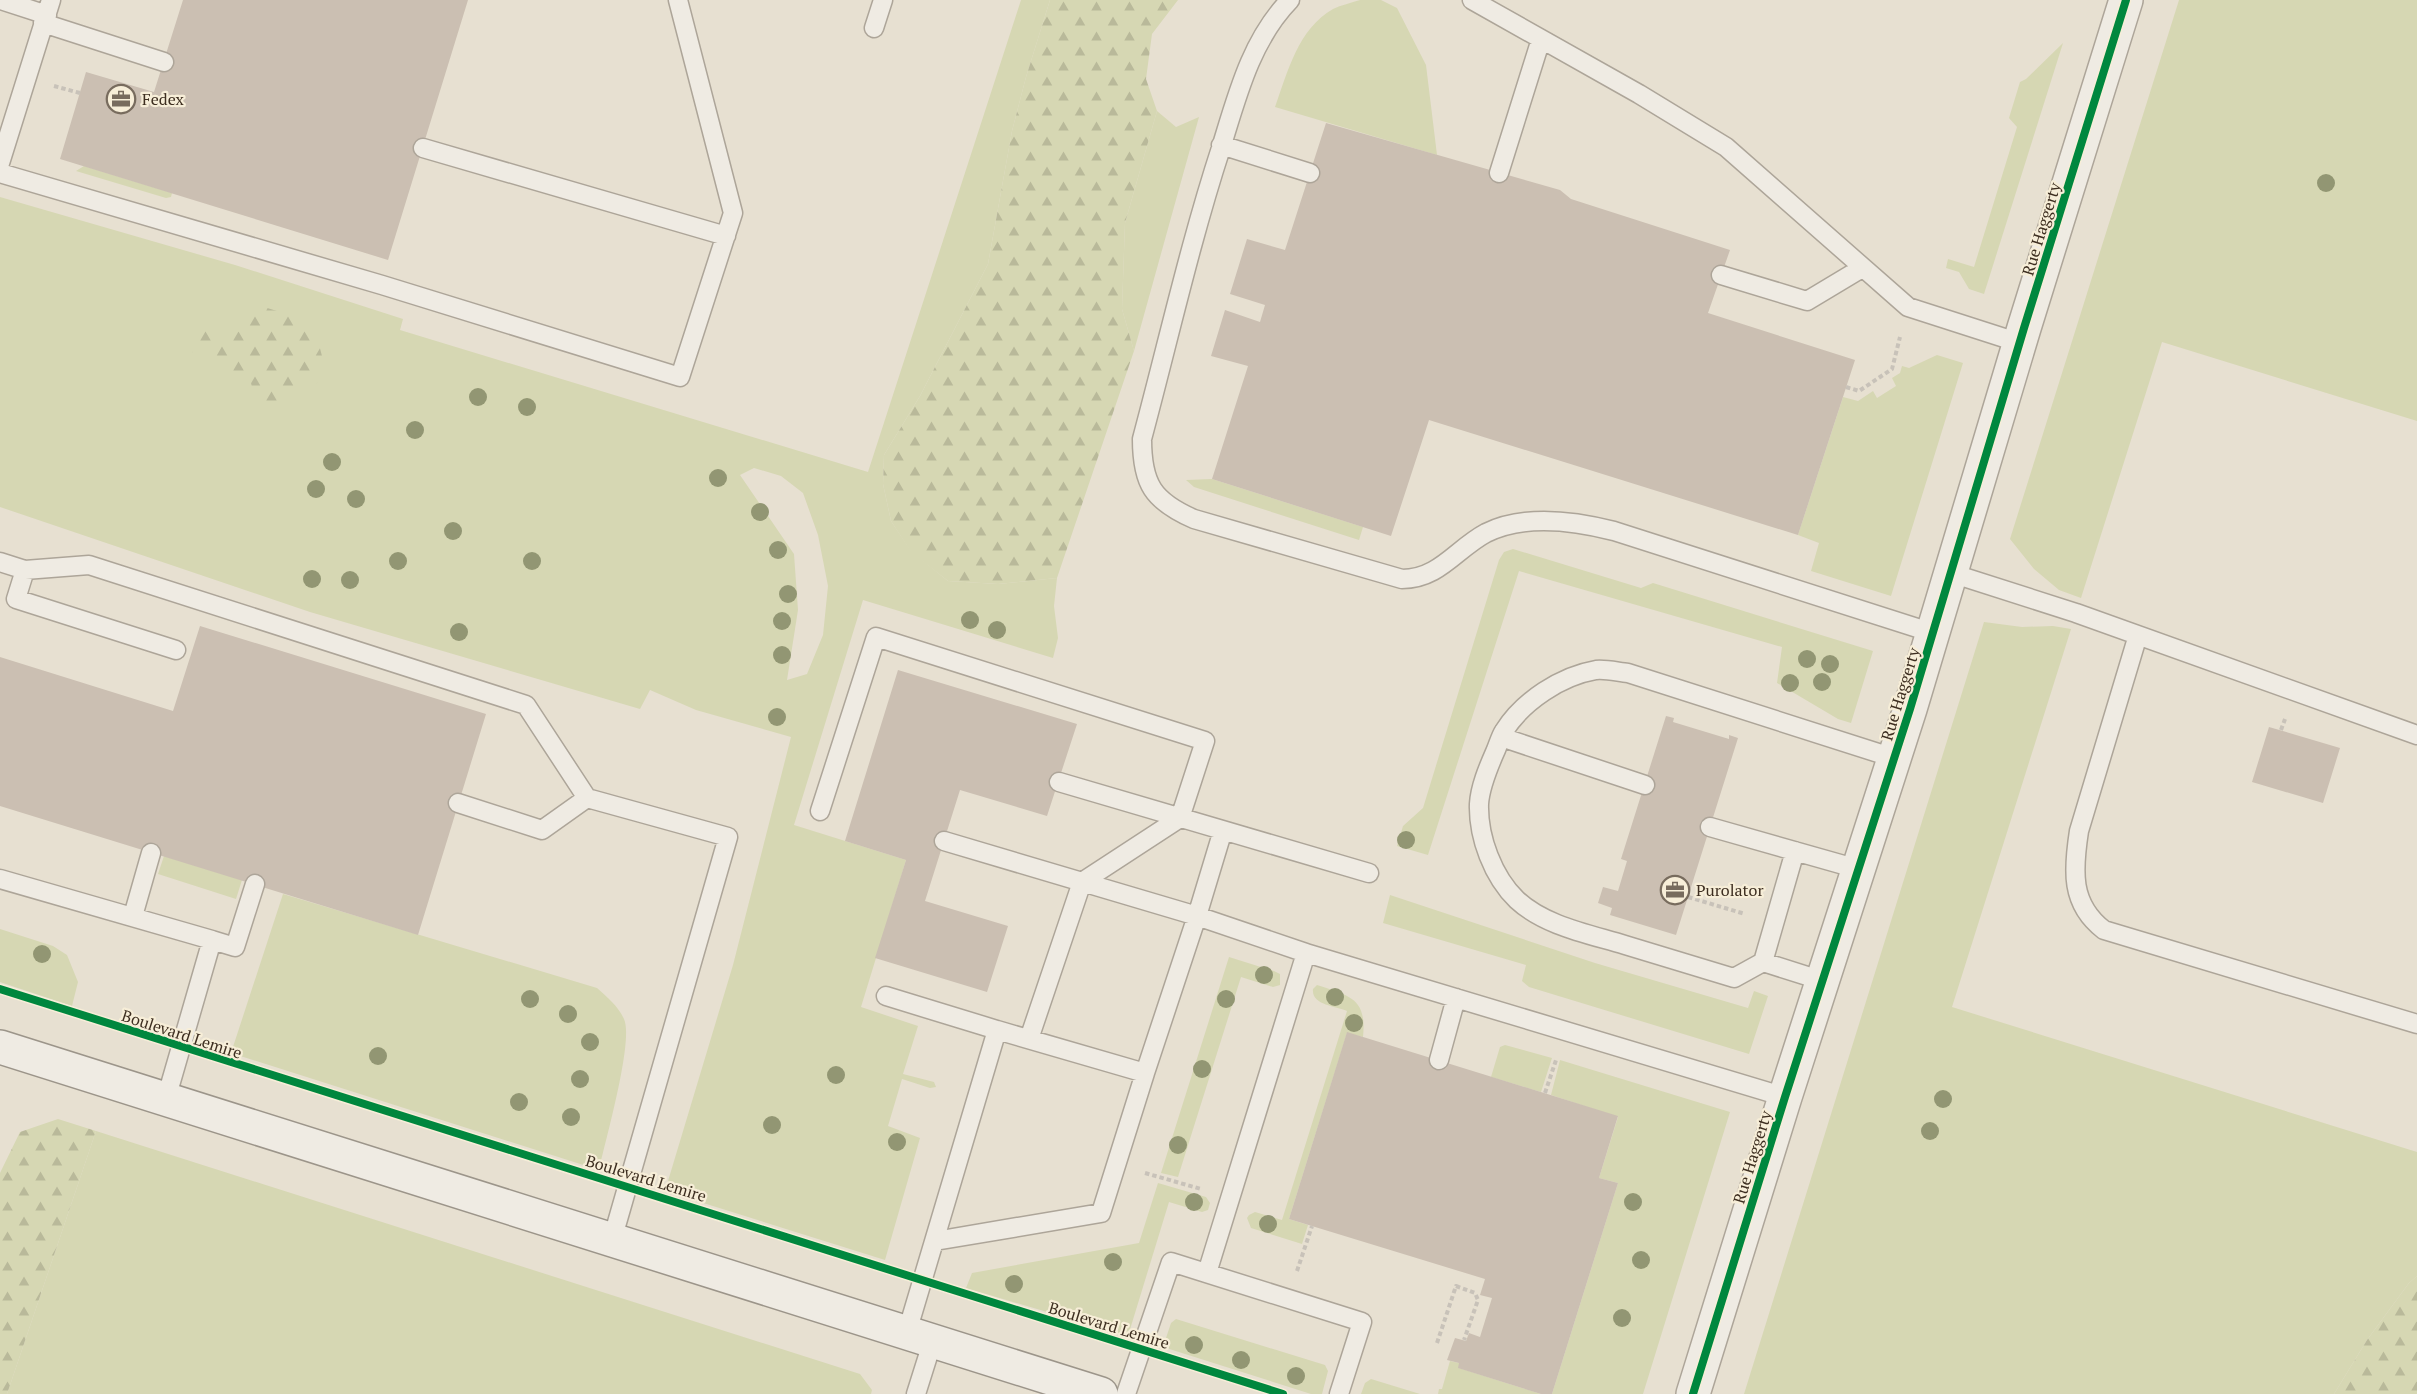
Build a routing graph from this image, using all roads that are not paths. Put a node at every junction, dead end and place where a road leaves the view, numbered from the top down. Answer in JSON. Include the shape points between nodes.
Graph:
{"nodes":[{"id":1,"x":1,"y":0,"type":"edge"},
{"id":2,"x":678,"y":0,"type":"edge"},
{"id":3,"x":883,"y":0,"type":"edge"},
{"id":4,"x":1290,"y":0,"type":"edge"},
{"id":5,"x":1472,"y":0,"type":"edge"},
{"id":6,"x":2126,"y":0,"type":"edge"},
{"id":7,"x":47,"y":13,"type":"edge"},
{"id":8,"x":874,"y":28,"type":"dead end"},
{"id":9,"x":1541,"y":39,"type":"junction"},
{"id":10,"x":164,"y":62,"type":"dead end"},
{"id":11,"x":1221,"y":145,"type":"junction"},
{"id":12,"x":423,"y":148,"type":"dead end"},
{"id":13,"x":0,"y":163,"type":"edge"},
{"id":14,"x":0,"y":173,"type":"edge"},
{"id":15,"x":1310,"y":173,"type":"dead end"},
{"id":16,"x":1499,"y":173,"type":"dead end"},
{"id":17,"x":726,"y":236,"type":"junction"},
{"id":18,"x":1862,"y":268,"type":"junction"},
{"id":19,"x":1721,"y":275,"type":"dead end"},
{"id":20,"x":2020,"y":343,"type":"junction"},
{"id":21,"x":0,"y":562,"type":"edge"},
{"id":22,"x":25,"y":570,"type":"junction"},
{"id":23,"x":1951,"y":573,"type":"junction"},
{"id":24,"x":1933,"y":633,"type":"junction"},
{"id":25,"x":2138,"y":635,"type":"junction"},
{"id":26,"x":176,"y":650,"type":"dead end"},
{"id":27,"x":2417,"y":735,"type":"edge"},
{"id":28,"x":1501,"y":737,"type":"junction"},
{"id":29,"x":1894,"y":758,"type":"junction"},
{"id":30,"x":1059,"y":782,"type":"dead end"},
{"id":31,"x":1645,"y":785,"type":"dead end"},
{"id":32,"x":587,"y":798,"type":"junction"},
{"id":33,"x":458,"y":803,"type":"dead end"},
{"id":34,"x":820,"y":811,"type":"dead end"},
{"id":35,"x":1180,"y":818,"type":"junction"},
{"id":36,"x":1710,"y":827,"type":"dead end"},
{"id":37,"x":1223,"y":830,"type":"junction"},
{"id":38,"x":944,"y":841,"type":"dead end"},
{"id":39,"x":1795,"y":851,"type":"junction"},
{"id":40,"x":151,"y":853,"type":"dead end"},
{"id":41,"x":1858,"y":869,"type":"junction"},
{"id":42,"x":1369,"y":873,"type":"dead end"},
{"id":43,"x":0,"y":879,"type":"edge"},
{"id":44,"x":1082,"y":882,"type":"junction"},
{"id":45,"x":255,"y":885,"type":"dead end"},
{"id":46,"x":133,"y":916,"type":"junction"},
{"id":47,"x":1197,"y":916,"type":"junction"},
{"id":48,"x":212,"y":940,"type":"junction"},
{"id":49,"x":1306,"y":953,"type":"junction"},
{"id":50,"x":1763,"y":962,"type":"junction"},
{"id":51,"x":1823,"y":981,"type":"junction"},
{"id":52,"x":886,"y":996,"type":"dead end"},
{"id":53,"x":1456,"y":998,"type":"junction"},
{"id":54,"x":2417,"y":1024,"type":"edge"},
{"id":55,"x":997,"y":1030,"type":"junction"},
{"id":56,"x":1029,"y":1040,"type":"junction"},
{"id":57,"x":0,"y":1047,"type":"edge"},
{"id":58,"x":1438,"y":1060,"type":"dead end"},
{"id":59,"x":1145,"y":1073,"type":"junction"},
{"id":60,"x":1785,"y":1098,"type":"junction"},
{"id":61,"x":166,"y":1100,"type":"junction"},
{"id":62,"x":612,"y":1240,"type":"junction"},
{"id":63,"x":935,"y":1241,"type":"junction"},
{"id":64,"x":1207,"y":1273,"type":"junction"},
{"id":65,"x":920,"y":1336,"type":"junction"},
{"id":66,"x":1091,"y":1392,"type":"edge"},
{"id":67,"x":916,"y":1394,"type":"edge"},
{"id":68,"x":1126,"y":1394,"type":"edge"},
{"id":69,"x":1339,"y":1394,"type":"edge"},
{"id":70,"x":1693,"y":1394,"type":"edge"}],
"edges":[{"from":1,"to":7,"type":"lane"},
{"from":2,"to":17,"type":"lane","via":[[733,213]]},
{"from":3,"to":8,"type":"lane"},
{"from":4,"to":11,"type":"lane","via":[[1260,41]]},
{"from":5,"to":9,"type":"lane"},
{"from":6,"to":20,"type":"street","name":"Rue Haggerty"},
{"from":7,"to":10,"type":"lane"},
{"from":7,"to":13,"type":"lane"},
{"from":9,"to":16,"type":"lane"},
{"from":9,"to":18,"type":"lane","via":[[1726,147]]},
{"from":11,"to":15,"type":"lane"},
{"from":11,"to":24,"type":"lane","via":[[1143,439],[1142,459],[1148,481],[1157,497],[1172,510],[1402,579],[1428,574],[1484,534],[1498,529],[1534,523],[1590,525]]},
{"from":12,"to":17,"type":"lane"},
{"from":14,"to":17,"type":"lane","via":[[680,377]]},
{"from":18,"to":19,"type":"lane","via":[[1807,301]]},
{"from":18,"to":20,"type":"lane","via":[[1908,307]]},
{"from":20,"to":23,"type":"street","name":"Rue Haggerty"},
{"from":21,"to":22,"type":"lane"},
{"from":22,"to":26,"type":"lane","via":[[16,599]]},
{"from":22,"to":32,"type":"lane","via":[[89,566],[525,705]]},
{"from":23,"to":24,"type":"street","name":"Rue Haggerty"},
{"from":23,"to":25,"type":"lane"},
{"from":24,"to":29,"type":"street","name":"Rue Haggerty"},
{"from":25,"to":27,"type":"lane"},
{"from":25,"to":54,"type":"lane","via":[[2074,859],[2076,885],[2091,920],[2104,930]]},
{"from":28,"to":29,"type":"lane","via":[[1527,705],[1545,691],[1572,676],[1599,670],[1628,673]]},
{"from":28,"to":31,"type":"lane"},
{"from":28,"to":50,"type":"lane","via":[[1479,804],[1482,831],[1497,874],[1532,913],[1603,939],[1734,978]]},
{"from":29,"to":41,"type":"street","name":"Rue Haggerty"},
{"from":30,"to":35,"type":"lane"},
{"from":32,"to":33,"type":"lane","via":[[542,830]]},
{"from":32,"to":62,"type":"lane","via":[[728,837]]},
{"from":34,"to":35,"type":"lane","via":[[876,637],[1205,741]]},
{"from":35,"to":37,"type":"lane"},
{"from":35,"to":44,"type":"lane"},
{"from":36,"to":39,"type":"lane"},
{"from":37,"to":42,"type":"lane"},
{"from":37,"to":47,"type":"lane"},
{"from":38,"to":44,"type":"lane"},
{"from":39,"to":41,"type":"lane"},
{"from":39,"to":50,"type":"lane"},
{"from":40,"to":46,"type":"lane"},
{"from":41,"to":51,"type":"street","name":"Rue Haggerty"},
{"from":43,"to":46,"type":"lane"},
{"from":44,"to":47,"type":"lane"},
{"from":44,"to":56,"type":"lane"},
{"from":45,"to":48,"type":"lane","via":[[235,947]]},
{"from":46,"to":48,"type":"lane"},
{"from":47,"to":49,"type":"lane"},
{"from":47,"to":59,"type":"lane"},
{"from":48,"to":61,"type":"lane"},
{"from":49,"to":53,"type":"lane"},
{"from":49,"to":64,"type":"lane"},
{"from":50,"to":51,"type":"lane"},
{"from":51,"to":60,"type":"street","name":"Rue Haggerty"},
{"from":52,"to":55,"type":"lane"},
{"from":53,"to":58,"type":"lane"},
{"from":53,"to":60,"type":"lane"},
{"from":55,"to":56,"type":"lane"},
{"from":55,"to":63,"type":"lane"},
{"from":56,"to":59,"type":"lane"},
{"from":57,"to":61,"type":"street"},
{"from":59,"to":63,"type":"lane","via":[[1101,1213]]},
{"from":60,"to":70,"type":"street","name":"Rue Haggerty"},
{"from":61,"to":62,"type":"street"},
{"from":62,"to":65,"type":"street"},
{"from":63,"to":65,"type":"lane"},
{"from":64,"to":68,"type":"lane","via":[[1171,1262]]},
{"from":64,"to":69,"type":"lane","via":[[1362,1322]]},
{"from":65,"to":66,"type":"street"},
{"from":65,"to":67,"type":"lane"}]}
